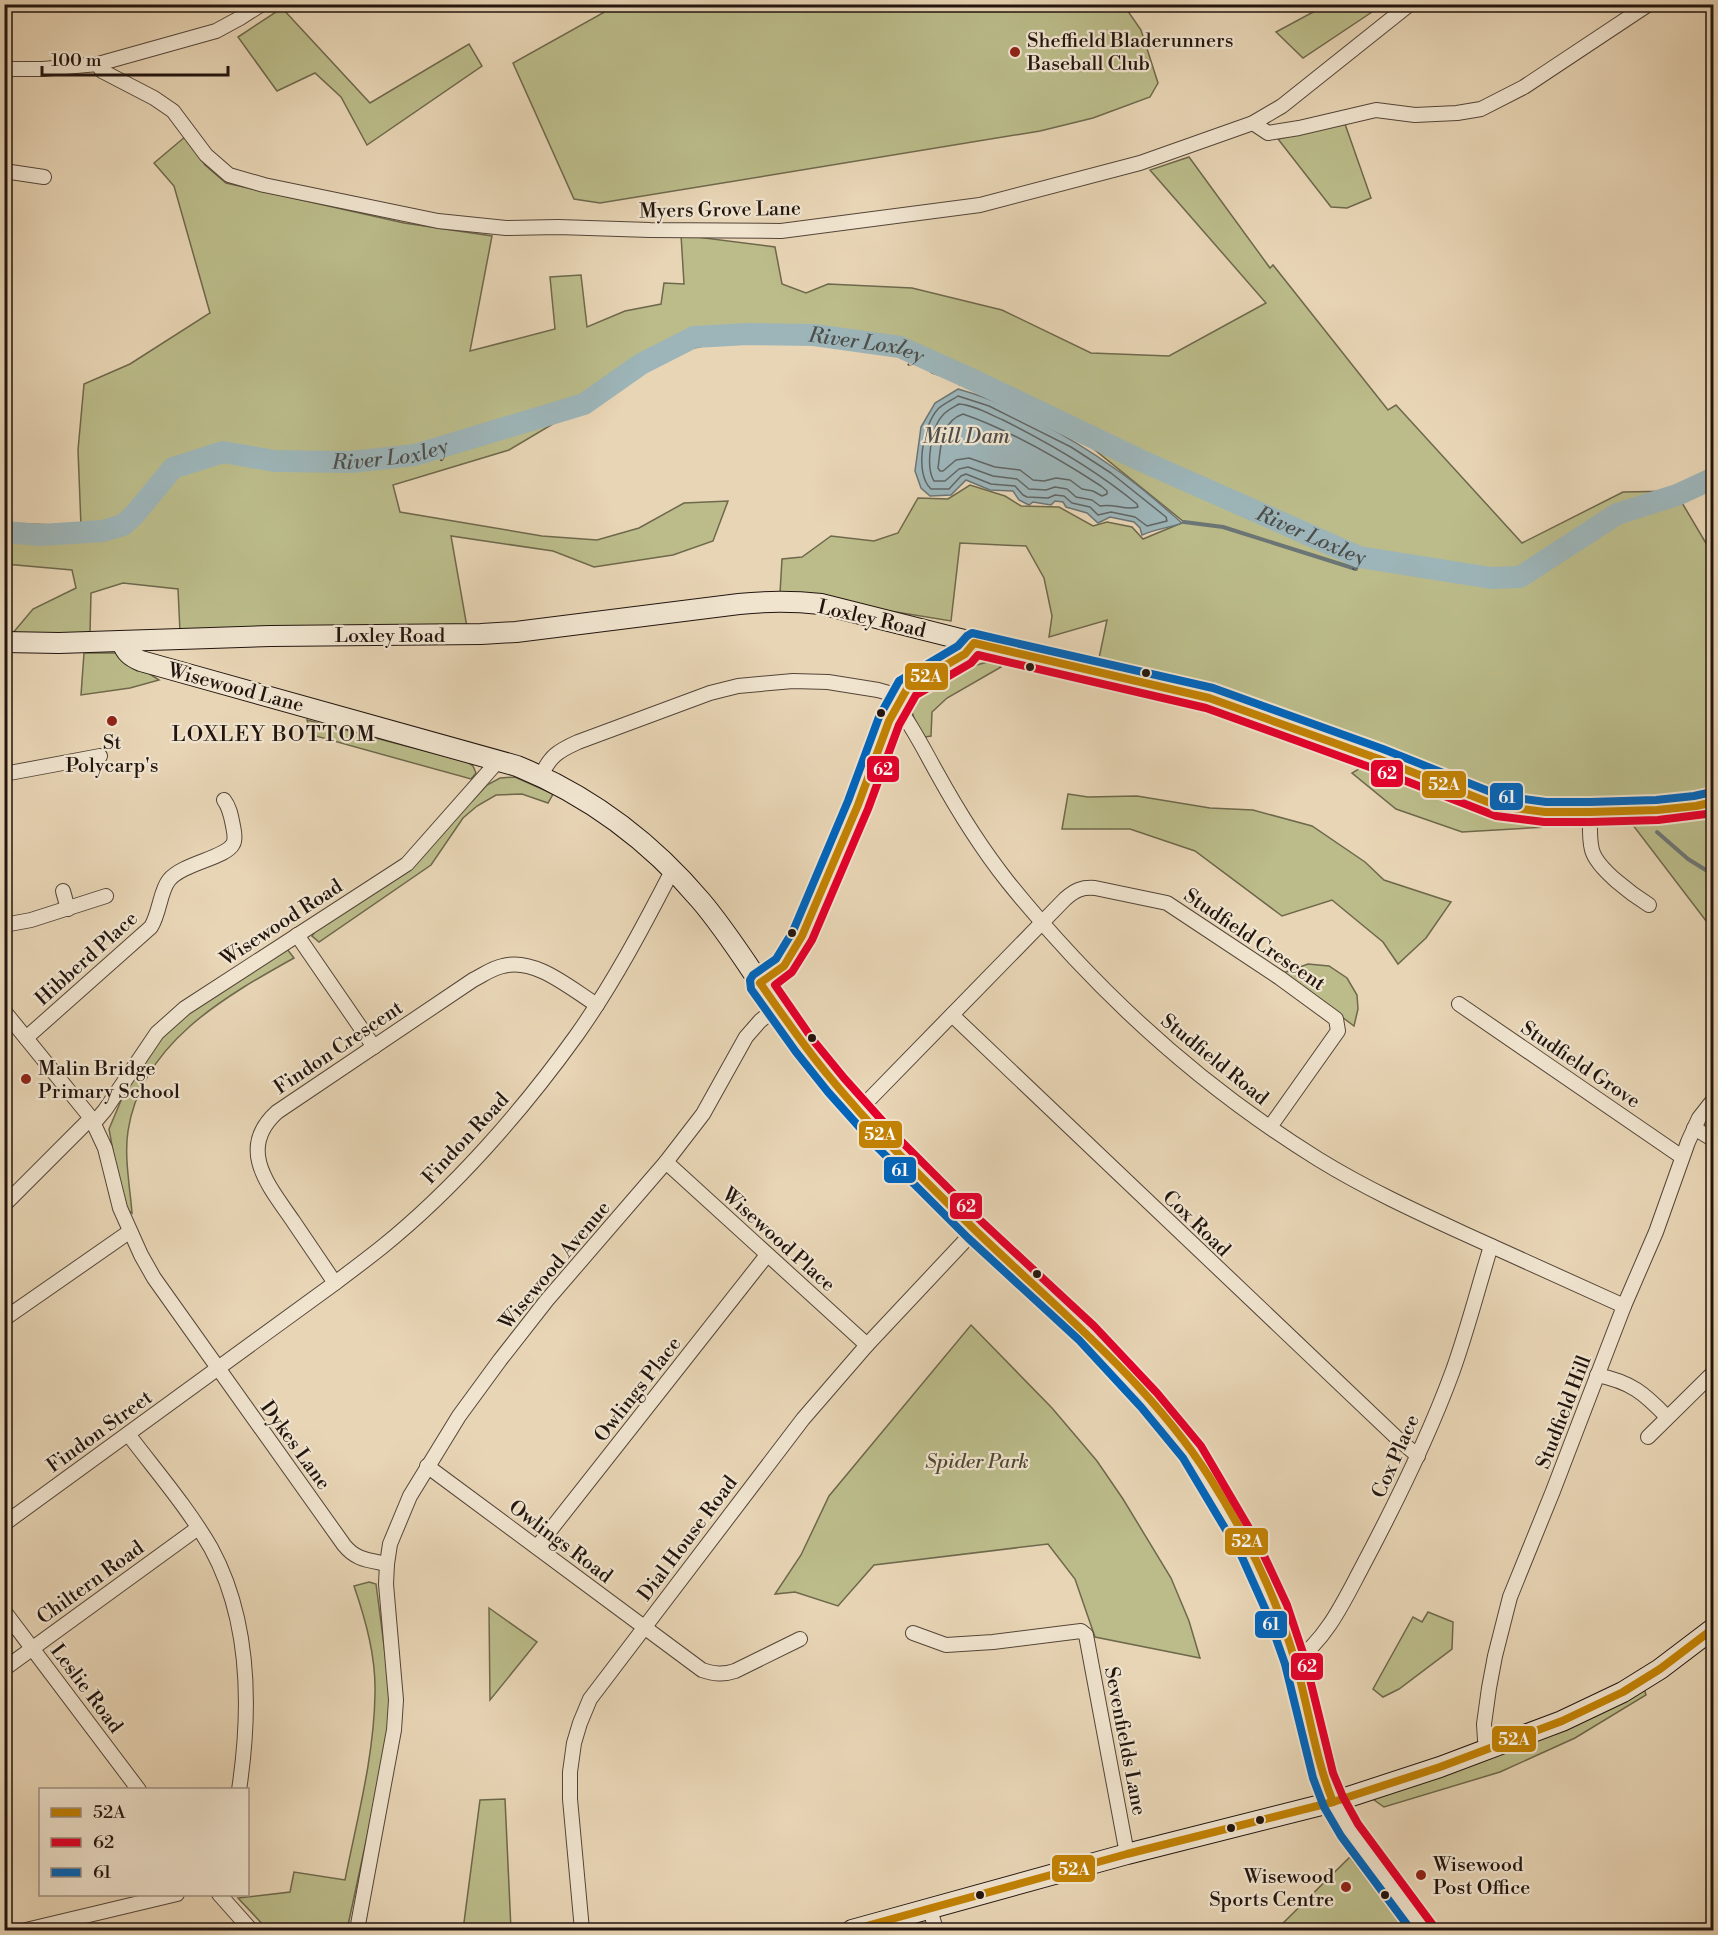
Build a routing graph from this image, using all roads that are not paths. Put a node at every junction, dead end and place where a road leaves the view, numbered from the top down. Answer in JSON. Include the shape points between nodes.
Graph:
{"nodes":[{"id":1,"x":262,"y":4,"type":"edge"},
{"id":2,"x":1410,"y":4,"type":"edge"},
{"id":3,"x":1649,"y":4,"type":"edge"},
{"id":4,"x":98,"y":64,"type":"junction"},
{"id":5,"x":4,"y":69,"type":"edge"},
{"id":6,"x":1253,"y":123,"type":"junction"},
{"id":7,"x":4,"y":171,"type":"edge"},
{"id":8,"x":44,"y":177,"type":"dead end"},
{"id":9,"x":121,"y":641,"type":"junction"},
{"id":10,"x":4,"y":642,"type":"edge"},
{"id":11,"x":974,"y":643,"type":"junction"},
{"id":12,"x":899,"y":703,"type":"junction"},
{"id":13,"x":100,"y":756,"type":"dead end"},
{"id":14,"x":498,"y":761,"type":"junction"},
{"id":15,"x":4,"y":774,"type":"edge"},
{"id":16,"x":541,"y":776,"type":"junction"},
{"id":17,"x":224,"y":800,"type":"dead end"},
{"id":18,"x":1713,"y":802,"type":"edge"},
{"id":19,"x":1590,"y":812,"type":"junction"},
{"id":20,"x":672,"y":871,"type":"junction"},
{"id":21,"x":63,"y":891,"type":"dead end"},
{"id":22,"x":106,"y":896,"type":"dead end"},
{"id":23,"x":1650,"y":905,"type":"dead end"},
{"id":24,"x":68,"y":909,"type":"junction"},
{"id":25,"x":1042,"y":924,"type":"junction"},
{"id":26,"x":4,"y":925,"type":"edge"},
{"id":27,"x":297,"y":935,"type":"junction"},
{"id":28,"x":760,"y":983,"type":"junction"},
{"id":29,"x":1459,"y":1004,"type":"dead end"},
{"id":30,"x":597,"y":1005,"type":"junction"},
{"id":31,"x":777,"y":1007,"type":"junction"},
{"id":32,"x":4,"y":1011,"type":"edge"},
{"id":33,"x":952,"y":1015,"type":"junction"},
{"id":34,"x":26,"y":1038,"type":"junction"},
{"id":35,"x":374,"y":1047,"type":"junction"},
{"id":36,"x":1713,"y":1099,"type":"edge"},
{"id":37,"x":859,"y":1110,"type":"junction"},
{"id":38,"x":93,"y":1120,"type":"junction"},
{"id":39,"x":1270,"y":1127,"type":"junction"},
{"id":40,"x":1694,"y":1128,"type":"junction"},
{"id":41,"x":1713,"y":1140,"type":"edge"},
{"id":42,"x":1682,"y":1157,"type":"junction"},
{"id":43,"x":666,"y":1162,"type":"junction"},
{"id":44,"x":4,"y":1205,"type":"edge"},
{"id":45,"x":975,"y":1230,"type":"junction"},
{"id":46,"x":129,"y":1232,"type":"junction"},
{"id":47,"x":1491,"y":1246,"type":"junction"},
{"id":48,"x":767,"y":1255,"type":"junction"},
{"id":49,"x":335,"y":1283,"type":"junction"},
{"id":50,"x":1624,"y":1306,"type":"junction"},
{"id":51,"x":4,"y":1319,"type":"edge"},
{"id":52,"x":867,"y":1345,"type":"junction"},
{"id":53,"x":217,"y":1369,"type":"junction"},
{"id":54,"x":1713,"y":1372,"type":"edge"},
{"id":55,"x":1598,"y":1375,"type":"junction"},
{"id":56,"x":1667,"y":1417,"type":"junction"},
{"id":57,"x":128,"y":1434,"type":"junction"},
{"id":58,"x":1648,"y":1437,"type":"dead end"},
{"id":59,"x":1418,"y":1456,"type":"junction"},
{"id":60,"x":427,"y":1466,"type":"junction"},
{"id":61,"x":4,"y":1524,"type":"edge"},
{"id":62,"x":198,"y":1528,"type":"junction"},
{"id":63,"x":537,"y":1547,"type":"junction"},
{"id":64,"x":387,"y":1564,"type":"junction"},
{"id":65,"x":4,"y":1611,"type":"edge"},
{"id":66,"x":644,"y":1627,"type":"junction"},
{"id":67,"x":1713,"y":1628,"type":"edge"},
{"id":68,"x":913,"y":1633,"type":"dead end"},
{"id":69,"x":800,"y":1639,"type":"dead end"},
{"id":70,"x":33,"y":1648,"type":"junction"},
{"id":71,"x":1295,"y":1661,"type":"junction"},
{"id":72,"x":4,"y":1669,"type":"edge"},
{"id":73,"x":1489,"y":1749,"type":"junction"},
{"id":74,"x":138,"y":1788,"type":"edge"},
{"id":75,"x":239,"y":1788,"type":"edge"},
{"id":76,"x":1333,"y":1802,"type":"junction"},
{"id":77,"x":1127,"y":1854,"type":"junction"},
{"id":78,"x":169,"y":1896,"type":"edge"},
{"id":79,"x":221,"y":1896,"type":"edge"},
{"id":80,"x":930,"y":1909,"type":"junction"},
{"id":81,"x":26,"y":1930,"type":"edge"},
{"id":82,"x":251,"y":1930,"type":"edge"},
{"id":83,"x":357,"y":1930,"type":"edge"},
{"id":84,"x":582,"y":1930,"type":"edge"},
{"id":85,"x":852,"y":1930,"type":"edge"},
{"id":86,"x":936,"y":1930,"type":"edge"},
{"id":87,"x":1424,"y":1930,"type":"edge"}],
"edges":[{"from":1,"to":4,"type":"street","via":[[216,31]]},
{"from":2,"to":6,"type":"street","name":"Myers Grove Lane","via":[[1282,106]]},
{"from":3,"to":6,"type":"street","via":[[1524,87],[1481,109],[1415,115],[1376,111],[1268,134]]},
{"from":4,"to":5,"type":"street"},
{"from":4,"to":6,"type":"street","name":"Myers Grove Lane","via":[[102,71],[173,111],[206,155],[229,175],[417,217],[506,228],[781,231],[980,205],[1140,162]]},
{"from":7,"to":8,"type":"street"},
{"from":9,"to":10,"type":"street","name":"Loxley Road"},
{"from":9,"to":11,"type":"street","name":"Loxley Road","via":[[516,632],[774,600],[821,604]]},
{"from":9,"to":14,"type":"street","name":"Wisewood Lane","via":[[132,657],[141,661]]},
{"from":11,"to":12,"type":"street","via":[[965,654],[908,687]]},
{"from":11,"to":19,"type":"street","name":"Loxley Road","via":[[1209,698],[1498,806]]},
{"from":12,"to":16,"type":"street","via":[[892,694],[828,682],[738,686],[558,751]]},
{"from":12,"to":25,"type":"street","name":"Studfield Road","via":[[981,845]]},
{"from":12,"to":28,"type":"street","via":[[802,936],[784,966]]},
{"from":13,"to":15,"type":"street"},
{"from":14,"to":16,"type":"street","name":"Wisewood Lane"},
{"from":14,"to":27,"type":"street","name":"Wisewood Road","via":[[407,864]]},
{"from":16,"to":20,"type":"street","name":"Wisewood Lane","via":[[592,804],[633,833]]},
{"from":17,"to":34,"type":"street","name":"Hibberd Place","via":[[234,830],[232,846],[178,871],[168,881],[152,927]]},
{"from":18,"to":19,"type":"street","name":"Loxley Road","via":[[1657,810]]},
{"from":19,"to":23,"type":"street","via":[[1592,849],[1597,861],[1631,894]]},
{"from":20,"to":28,"type":"street","name":"Wisewood Lane","via":[[700,900]]},
{"from":20,"to":30,"type":"street","name":"Findon Road"},
{"from":21,"to":24,"type":"street"},
{"from":22,"to":24,"type":"street"},
{"from":24,"to":26,"type":"street"},
{"from":25,"to":33,"type":"street","name":"Studfield Crescent"},
{"from":25,"to":39,"type":"street","name":"Studfield Road","via":[[1156,1039]]},
{"from":25,"to":39,"type":"street","name":"Studfield Crescent","via":[[1075,890],[1084,887],[1160,900],[1336,1019],[1338,1031]]},
{"from":27,"to":35,"type":"street"},
{"from":27,"to":38,"type":"street","name":"Wisewood Road","via":[[210,990],[157,1033],[105,1110]]},
{"from":28,"to":31,"type":"street","name":"Wisewood Lane"},
{"from":29,"to":42,"type":"street","name":"Studfield Grove"},
{"from":30,"to":35,"type":"street","name":"Findon Crescent","via":[[532,966],[504,965],[473,980]]},
{"from":30,"to":49,"type":"street","name":"Findon Road","via":[[526,1102],[478,1155],[428,1207]]},
{"from":31,"to":37,"type":"street","name":"Wisewood Lane"},
{"from":31,"to":43,"type":"street","name":"Wisewood Avenue","via":[[746,1037],[703,1114]]},
{"from":32,"to":34,"type":"street","name":"Dykes Lane"},
{"from":33,"to":37,"type":"street","name":"Studfield Crescent"},
{"from":33,"to":59,"type":"street","name":"Cox Road"},
{"from":34,"to":38,"type":"street","name":"Dykes Lane"},
{"from":35,"to":49,"type":"street","name":"Findon Crescent","via":[[277,1112],[268,1120],[258,1142],[257,1155],[265,1181]]},
{"from":36,"to":40,"type":"street","name":"Studfield Hill"},
{"from":37,"to":45,"type":"street","name":"Wisewood Lane"},
{"from":38,"to":44,"type":"street","name":"Wisewood Road"},
{"from":38,"to":46,"type":"street","name":"Dykes Lane"},
{"from":39,"to":47,"type":"street","name":"Studfield Road","via":[[1364,1186]]},
{"from":40,"to":41,"type":"street"},
{"from":40,"to":42,"type":"street","name":"Studfield Hill"},
{"from":42,"to":50,"type":"street","name":"Studfield Hill"},
{"from":43,"to":48,"type":"street","name":"Wisewood Place"},
{"from":43,"to":60,"type":"street","name":"Wisewood Avenue","via":[[547,1300],[459,1416]]},
{"from":45,"to":52,"type":"street","name":"Dial House Road"},
{"from":45,"to":71,"type":"street","name":"Wisewood Lane","via":[[1086,1334],[1192,1452],[1265,1579]]},
{"from":46,"to":51,"type":"street"},
{"from":46,"to":53,"type":"street","name":"Dykes Lane","via":[[154,1278]]},
{"from":47,"to":50,"type":"street","name":"Studfield Road"},
{"from":47,"to":59,"type":"street","name":"Cox Place","via":[[1452,1372]]},
{"from":48,"to":52,"type":"street","name":"Wisewood Place"},
{"from":48,"to":63,"type":"street","name":"Owlings Place"},
{"from":49,"to":53,"type":"street","name":"Findon Road"},
{"from":50,"to":55,"type":"street","name":"Studfield Hill"},
{"from":52,"to":66,"type":"street","name":"Dial House Road","via":[[802,1419]]},
{"from":53,"to":57,"type":"street","name":"Findon Street"},
{"from":53,"to":64,"type":"street","name":"Dykes Lane","via":[[351,1554]]},
{"from":54,"to":56,"type":"street"},
{"from":55,"to":56,"type":"street","via":[[1632,1386]]},
{"from":55,"to":73,"type":"street","name":"Studfield Hill","via":[[1510,1597],[1484,1724]]},
{"from":56,"to":58,"type":"street"},
{"from":57,"to":61,"type":"street","name":"Findon Street"},
{"from":57,"to":62,"type":"street"},
{"from":59,"to":71,"type":"street","name":"Cox Place","via":[[1346,1597],[1317,1643]]},
{"from":60,"to":63,"type":"street","name":"Owlings Road"},
{"from":60,"to":64,"type":"street","name":"Wisewood Avenue","via":[[398,1524]]},
{"from":62,"to":70,"type":"street","name":"Chiltern Road"},
{"from":62,"to":75,"type":"street","via":[[223,1573],[241,1646],[246,1714]]},
{"from":63,"to":66,"type":"street","name":"Owlings Road"},
{"from":64,"to":83,"type":"street","via":[[396,1700],[394,1730]]},
{"from":65,"to":70,"type":"street","name":"Leslie Road"},
{"from":66,"to":69,"type":"street","name":"Owlings Road","via":[[713,1674],[735,1671]]},
{"from":66,"to":84,"type":"street","name":"Dial House Road","via":[[591,1699],[574,1743],[570,1799]]},
{"from":67,"to":73,"type":"street","via":[[1623,1692]]},
{"from":68,"to":77,"type":"street","name":"Sevenfields Lane","via":[[946,1645],[1081,1630],[1086,1635]]},
{"from":70,"to":72,"type":"street","name":"Chiltern Road"},
{"from":70,"to":74,"type":"street","name":"Leslie Road"},
{"from":71,"to":76,"type":"street","name":"Wisewood Lane"},
{"from":73,"to":76,"type":"street"},
{"from":76,"to":77,"type":"street"},
{"from":76,"to":87,"type":"street","via":[[1349,1830]]},
{"from":77,"to":80,"type":"street"},
{"from":78,"to":81,"type":"street"},
{"from":79,"to":82,"type":"street"},
{"from":80,"to":85,"type":"street"},
{"from":80,"to":86,"type":"street"}]}
